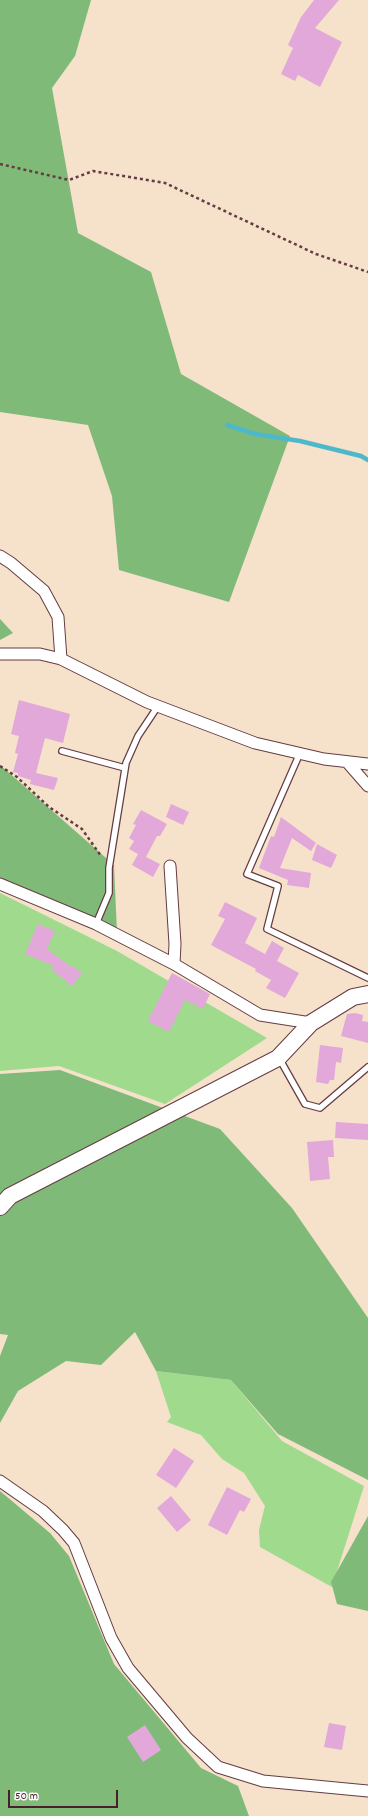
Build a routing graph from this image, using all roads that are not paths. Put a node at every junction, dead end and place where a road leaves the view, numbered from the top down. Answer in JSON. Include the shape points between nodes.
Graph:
{"nodes":[{"id":1,"x":0,"y":556,"type":"edge"},
{"id":2,"x":0,"y":654,"type":"edge"},
{"id":3,"x":62,"y":659,"type":"junction"},
{"id":4,"x":158,"y":706,"type":"junction"},
{"id":5,"x":62,"y":751,"type":"dead end"},
{"id":6,"x":300,"y":753,"type":"junction"},
{"id":7,"x":347,"y":762,"type":"junction"},
{"id":8,"x":368,"y":764,"type":"edge"},
{"id":9,"x":125,"y":768,"type":"junction"},
{"id":10,"x":368,"y":786,"type":"edge"},
{"id":11,"x":170,"y":866,"type":"dead end"},
{"id":12,"x":0,"y":884,"type":"edge"},
{"id":13,"x":96,"y":924,"type":"junction"},
{"id":14,"x":174,"y":964,"type":"junction"},
{"id":15,"x":368,"y":978,"type":"edge"},
{"id":16,"x":368,"y":994,"type":"edge"},
{"id":17,"x":311,"y":1023,"type":"junction"},
{"id":18,"x":278,"y":1058,"type":"junction"},
{"id":19,"x":368,"y":1067,"type":"edge"},
{"id":20,"x":0,"y":1207,"type":"edge"},
{"id":21,"x":0,"y":1481,"type":"edge"},
{"id":22,"x":368,"y":1791,"type":"edge"}],
"edges":[{"from":1,"to":3,"type":"street","via":[[11,562],[44,591],[58,617]]},
{"from":2,"to":3,"type":"street","via":[[40,654]]},
{"from":3,"to":4,"type":"street"},
{"from":4,"to":6,"type":"street","via":[[255,742]]},
{"from":4,"to":9,"type":"lane","via":[[138,736]]},
{"from":5,"to":9,"type":"lane"},
{"from":6,"to":7,"type":"street"},
{"from":6,"to":15,"type":"lane","via":[[247,874],[278,886],[267,929]]},
{"from":7,"to":8,"type":"street"},
{"from":7,"to":10,"type":"street"},
{"from":9,"to":13,"type":"lane","via":[[109,868],[109,893]]},
{"from":11,"to":14,"type":"street"},
{"from":12,"to":13,"type":"street"},
{"from":13,"to":14,"type":"street"},
{"from":14,"to":17,"type":"street","via":[[260,1015]]},
{"from":16,"to":17,"type":"street","via":[[353,997]]},
{"from":17,"to":18,"type":"street"},
{"from":18,"to":19,"type":"lane","via":[[305,1104],[320,1108]]},
{"from":18,"to":20,"type":"street","via":[[10,1196]]},
{"from":21,"to":22,"type":"street","via":[[43,1511],[74,1543],[111,1638],[128,1668],[187,1738],[218,1767],[263,1781]]}]}
